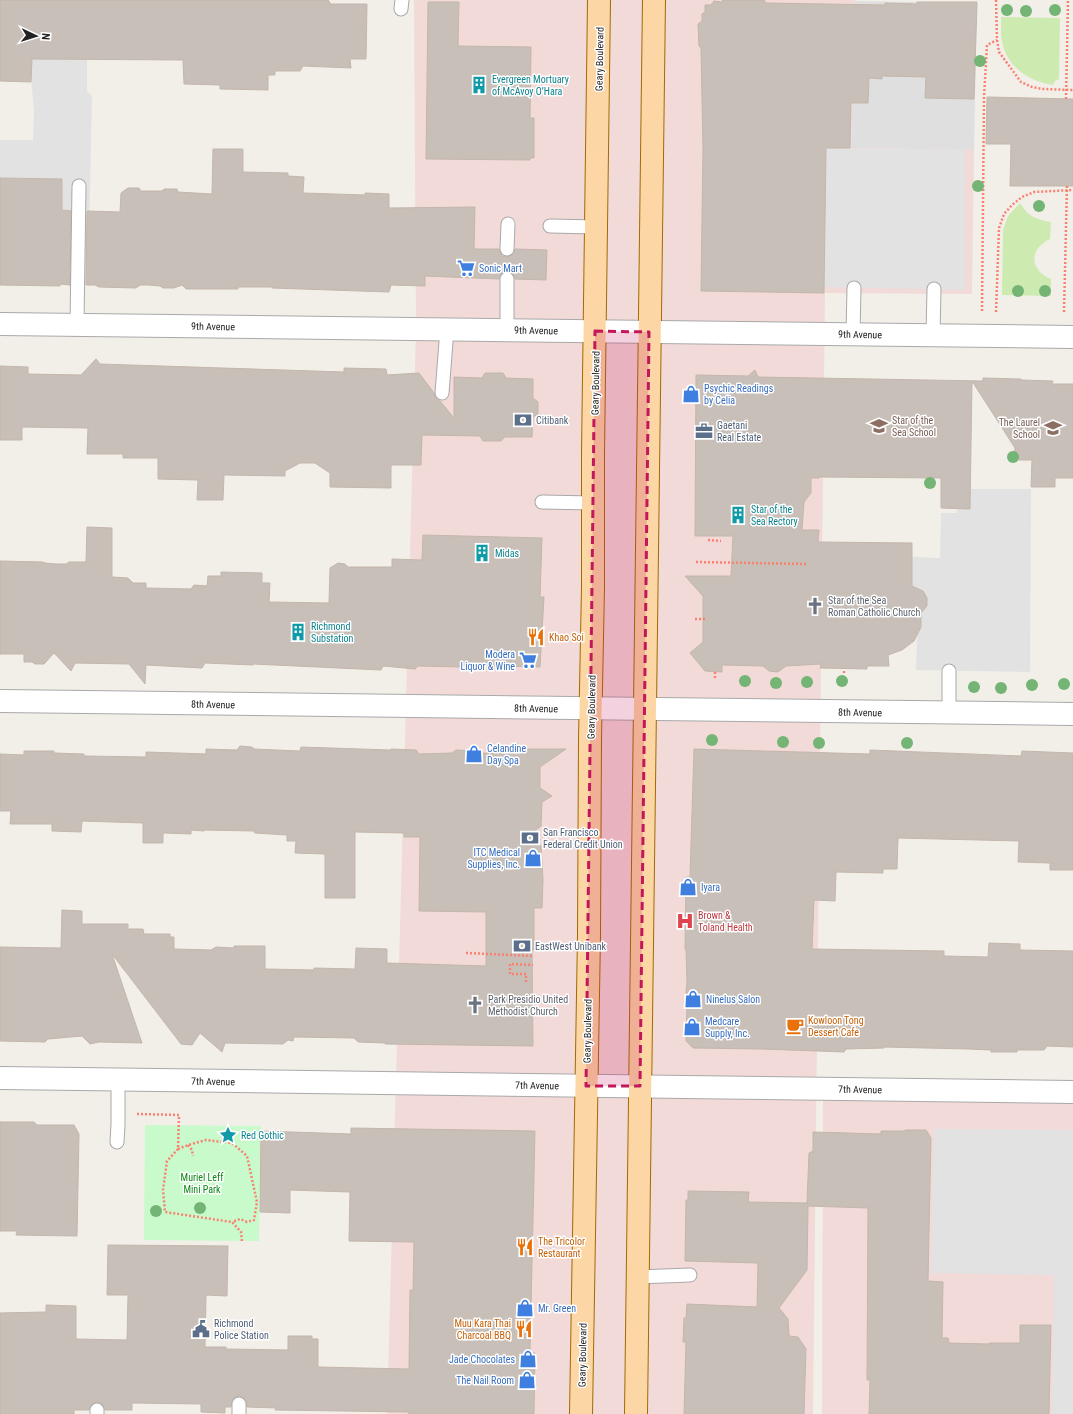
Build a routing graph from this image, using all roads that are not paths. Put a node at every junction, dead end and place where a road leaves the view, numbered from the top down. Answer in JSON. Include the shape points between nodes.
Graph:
{"nodes":[{"id":1,"x":599,"y":0,"type":"edge"},
{"id":2,"x":654,"y":0,"type":"edge"},
{"id":3,"x":79,"y":186,"type":"dead end"},
{"id":4,"x":508,"y":224,"type":"dead end"},
{"id":5,"x":550,"y":226,"type":"dead end"},
{"id":6,"x":596,"y":227,"type":"junction"},
{"id":7,"x":507,"y":249,"type":"dead end"},
{"id":8,"x":507,"y":279,"type":"dead end"},
{"id":9,"x":854,"y":288,"type":"dead end"},
{"id":10,"x":934,"y":289,"type":"dead end"},
{"id":11,"x":0,"y":324,"type":"edge"},
{"id":12,"x":77,"y":325,"type":"junction"},
{"id":13,"x":447,"y":329,"type":"junction"},
{"id":14,"x":507,"y":330,"type":"junction"},
{"id":15,"x":596,"y":331,"type":"junction"},
{"id":16,"x":649,"y":332,"type":"junction"},
{"id":17,"x":853,"y":334,"type":"junction"},
{"id":18,"x":933,"y":335,"type":"junction"},
{"id":19,"x":1068,"y":337,"type":"edge"},
{"id":20,"x":442,"y":393,"type":"dead end"},
{"id":21,"x":542,"y":502,"type":"dead end"},
{"id":22,"x":593,"y":503,"type":"junction"},
{"id":23,"x":949,"y":671,"type":"dead end"},
{"id":24,"x":0,"y":701,"type":"edge"},
{"id":25,"x":590,"y":708,"type":"junction"},
{"id":26,"x":644,"y":709,"type":"junction"},
{"id":27,"x":949,"y":713,"type":"junction"},
{"id":28,"x":1073,"y":714,"type":"edge"},
{"id":29,"x":0,"y":1078,"type":"edge"},
{"id":30,"x":118,"y":1080,"type":"junction"},
{"id":31,"x":586,"y":1086,"type":"junction"},
{"id":32,"x":640,"y":1086,"type":"junction"},
{"id":33,"x":1073,"y":1092,"type":"edge"},
{"id":34,"x":117,"y":1142,"type":"dead end"},
{"id":35,"x":690,"y":1275,"type":"dead end"},
{"id":36,"x":637,"y":1277,"type":"junction"},
{"id":37,"x":581,"y":1414,"type":"edge"},
{"id":38,"x":636,"y":1414,"type":"edge"}],
"edges":[{"from":1,"to":6,"type":"main road","name":"Geary Boulevard"},
{"from":2,"to":16,"type":"main road"},
{"from":3,"to":12,"type":"lane"},
{"from":4,"to":7,"type":"lane"},
{"from":5,"to":6,"type":"lane"},
{"from":6,"to":15,"type":"main road","name":"Geary Boulevard"},
{"from":8,"to":14,"type":"lane"},
{"from":9,"to":17,"type":"lane"},
{"from":10,"to":18,"type":"lane"},
{"from":11,"to":12,"type":"street","name":"9th Avenue"},
{"from":12,"to":13,"type":"street","name":"9th Avenue"},
{"from":13,"to":14,"type":"street","name":"9th Avenue"},
{"from":13,"to":20,"type":"lane"},
{"from":14,"to":15,"type":"street","name":"9th Avenue"},
{"from":15,"to":16,"type":"street","name":"9th Avenue"},
{"from":15,"to":22,"type":"main road","name":"Geary Boulevard"},
{"from":16,"to":17,"type":"street","name":"9th Avenue"},
{"from":16,"to":26,"type":"main road"},
{"from":17,"to":18,"type":"street","name":"9th Avenue"},
{"from":18,"to":19,"type":"street","name":"9th Avenue"},
{"from":21,"to":22,"type":"lane"},
{"from":22,"to":25,"type":"main road","name":"Geary Boulevard"},
{"from":23,"to":27,"type":"lane"},
{"from":24,"to":25,"type":"street","name":"8th Avenue"},
{"from":25,"to":26,"type":"street","name":"8th Avenue"},
{"from":25,"to":31,"type":"main road","name":"Geary Boulevard"},
{"from":26,"to":27,"type":"street","name":"8th Avenue"},
{"from":26,"to":32,"type":"main road"},
{"from":27,"to":28,"type":"street","name":"8th Avenue"},
{"from":29,"to":30,"type":"street","name":"7th Avenue"},
{"from":30,"to":31,"type":"street","name":"7th Avenue"},
{"from":30,"to":34,"type":"lane"},
{"from":31,"to":32,"type":"street","name":"7th Avenue"},
{"from":31,"to":37,"type":"main road","name":"Geary Boulevard"},
{"from":32,"to":33,"type":"street","name":"7th Avenue"},
{"from":32,"to":36,"type":"main road"},
{"from":35,"to":36,"type":"lane"},
{"from":36,"to":38,"type":"main road"}]}
